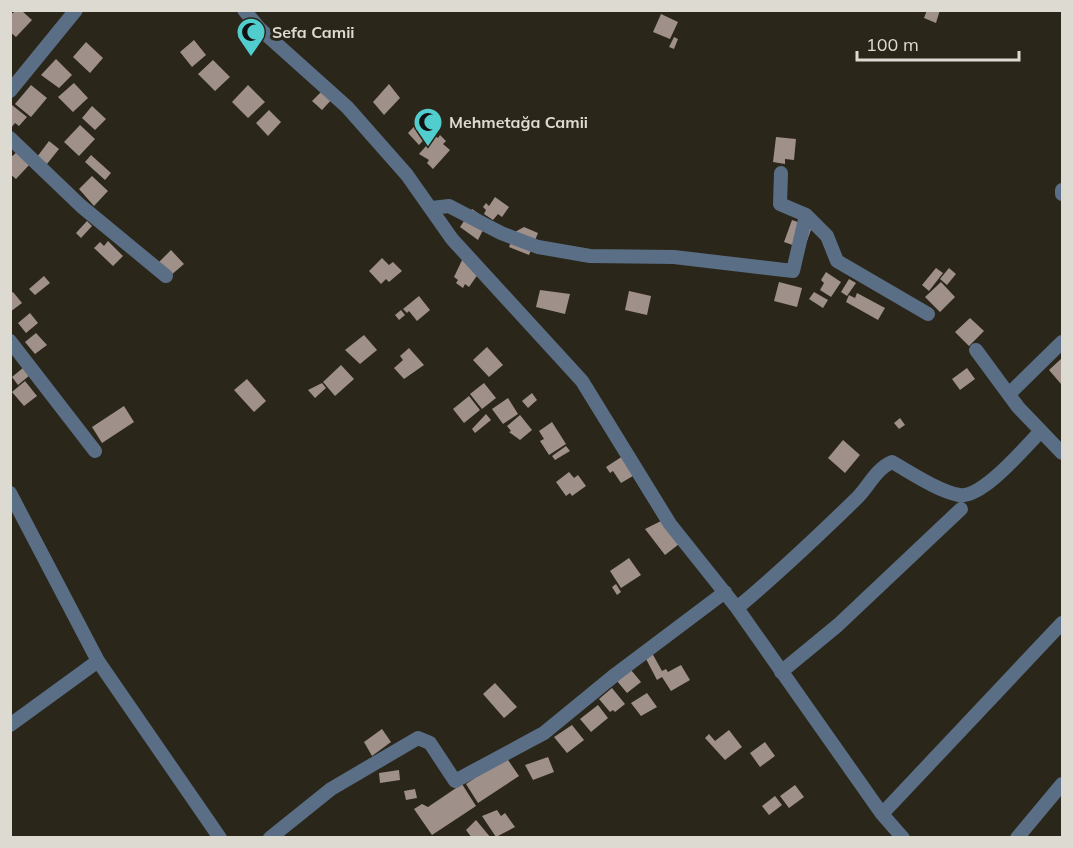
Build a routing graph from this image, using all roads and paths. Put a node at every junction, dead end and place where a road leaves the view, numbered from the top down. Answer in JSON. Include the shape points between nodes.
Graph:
{"nodes":[{"id":1,"x":76,"y":10,"type":"edge"},
{"id":2,"x":244,"y":10,"type":"edge"},
{"id":3,"x":10,"y":91,"type":"edge"},
{"id":4,"x":10,"y":138,"type":"edge"},
{"id":5,"x":781,"y":173,"type":"dead end"},
{"id":6,"x":432,"y":208,"type":"junction"},
{"id":7,"x":806,"y":215,"type":"junction"},
{"id":8,"x":166,"y":276,"type":"dead end"},
{"id":9,"x":928,"y":314,"type":"dead end"},
{"id":10,"x":10,"y":341,"type":"edge"},
{"id":11,"x":1062,"y":342,"type":"edge"},
{"id":12,"x":976,"y":350,"type":"dead end"},
{"id":13,"x":1009,"y":394,"type":"junction"},
{"id":14,"x":1041,"y":431,"type":"junction"},
{"id":15,"x":95,"y":451,"type":"dead end"},
{"id":16,"x":1062,"y":453,"type":"edge"},
{"id":17,"x":10,"y":493,"type":"edge"},
{"id":18,"x":961,"y":508,"type":"dead end"},
{"id":19,"x":725,"y":592,"type":"junction"},
{"id":20,"x":737,"y":608,"type":"junction"},
{"id":21,"x":1062,"y":623,"type":"edge"},
{"id":22,"x":98,"y":662,"type":"junction"},
{"id":23,"x":781,"y":672,"type":"junction"},
{"id":24,"x":10,"y":725,"type":"edge"},
{"id":25,"x":1062,"y":784,"type":"edge"},
{"id":26,"x":882,"y":814,"type":"junction"},
{"id":27,"x":220,"y":837,"type":"edge"},
{"id":28,"x":270,"y":837,"type":"edge"},
{"id":29,"x":903,"y":837,"type":"edge"},
{"id":30,"x":1017,"y":837,"type":"edge"}],
"edges":[{"from":1,"to":3,"type":"street"},
{"from":2,"to":6,"type":"street","via":[[348,107]]},
{"from":4,"to":8,"type":"street","via":[[81,206]]},
{"from":5,"to":7,"type":"street","via":[[780,204]]},
{"from":6,"to":7,"type":"street","via":[[449,206],[538,247],[590,256],[674,257],[793,271]]},
{"from":6,"to":19,"type":"street","via":[[452,239],[582,381],[670,524]]},
{"from":7,"to":9,"type":"street","via":[[827,236],[837,261]]},
{"from":10,"to":15,"type":"street"},
{"from":11,"to":13,"type":"street"},
{"from":12,"to":13,"type":"street"},
{"from":13,"to":14,"type":"street"},
{"from":14,"to":16,"type":"street"},
{"from":14,"to":20,"type":"street","via":[[975,493],[959,495],[892,462],[885,465],[791,562]]},
{"from":17,"to":22,"type":"street"},
{"from":18,"to":23,"type":"street","via":[[838,625]]},
{"from":19,"to":20,"type":"street"},
{"from":19,"to":28,"type":"street","via":[[544,733],[455,781],[430,743],[418,738],[331,789]]},
{"from":20,"to":23,"type":"street"},
{"from":21,"to":26,"type":"street"},
{"from":22,"to":24,"type":"street"},
{"from":22,"to":27,"type":"street"},
{"from":23,"to":26,"type":"street"},
{"from":25,"to":30,"type":"street"},
{"from":26,"to":29,"type":"street"}]}
